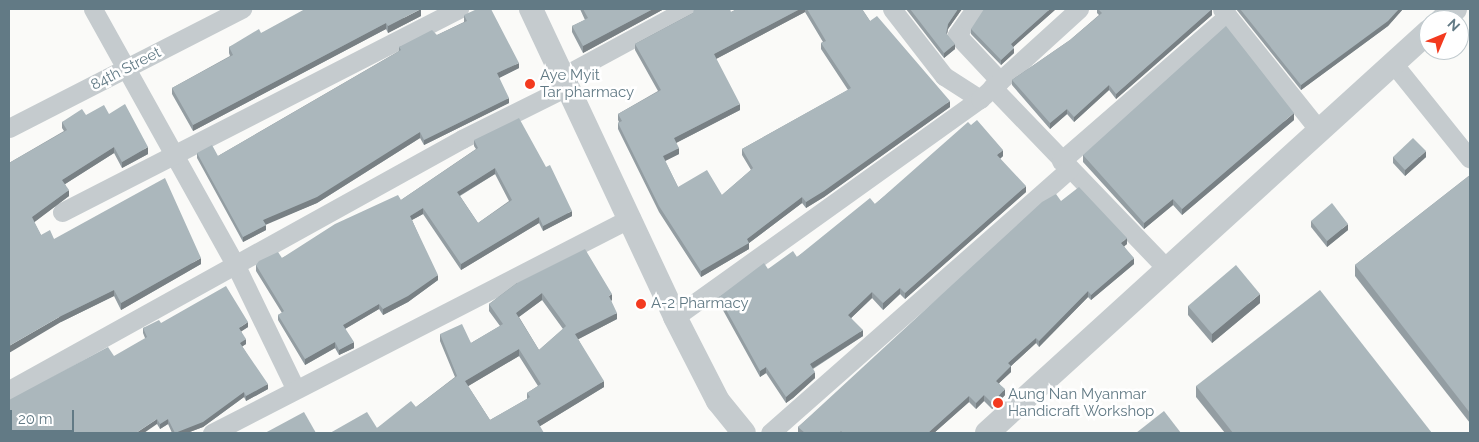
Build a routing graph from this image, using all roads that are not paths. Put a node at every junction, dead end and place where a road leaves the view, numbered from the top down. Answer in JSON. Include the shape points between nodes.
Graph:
{"nodes":[{"id":1,"x":93,"y":9,"type":"edge"},
{"id":2,"x":242,"y":9,"type":"edge"},
{"id":3,"x":459,"y":9,"type":"edge"},
{"id":4,"x":531,"y":9,"type":"edge"},
{"id":5,"x":687,"y":9,"type":"edge"},
{"id":6,"x":892,"y":9,"type":"edge"},
{"id":7,"x":975,"y":9,"type":"edge"},
{"id":8,"x":1079,"y":9,"type":"edge"},
{"id":9,"x":1225,"y":12,"type":"edge"},
{"id":10,"x":1419,"y":39,"type":"edge"},
{"id":11,"x":1392,"y":62,"type":"junction"},
{"id":12,"x":129,"y":67,"type":"junction"},
{"id":13,"x":566,"y":81,"type":"junction"},
{"id":14,"x":991,"y":89,"type":"junction"},
{"id":15,"x":9,"y":128,"type":"edge"},
{"id":16,"x":1318,"y":129,"type":"junction"},
{"id":17,"x":175,"y":152,"type":"junction"},
{"id":18,"x":1470,"y":158,"type":"edge"},
{"id":19,"x":1065,"y":165,"type":"junction"},
{"id":20,"x":62,"y":212,"type":"dead end"},
{"id":21,"x":631,"y":218,"type":"junction"},
{"id":22,"x":236,"y":266,"type":"junction"},
{"id":23,"x":1165,"y":267,"type":"junction"},
{"id":24,"x":675,"y":317,"type":"junction"},
{"id":25,"x":295,"y":388,"type":"junction"},
{"id":26,"x":9,"y":390,"type":"edge"},
{"id":27,"x":212,"y":433,"type":"edge"},
{"id":28,"x":744,"y":433,"type":"edge"},
{"id":29,"x":770,"y":433,"type":"edge"},
{"id":30,"x":986,"y":433,"type":"edge"}],
"edges":[{"from":1,"to":12,"type":"street"},
{"from":2,"to":12,"type":"street","name":"84th Street"},
{"from":3,"to":17,"type":"street"},
{"from":4,"to":13,"type":"street"},
{"from":5,"to":13,"type":"street"},
{"from":6,"to":14,"type":"street","via":[[944,76]]},
{"from":7,"to":14,"type":"street","via":[[957,35]]},
{"from":8,"to":14,"type":"street"},
{"from":9,"to":16,"type":"street"},
{"from":9,"to":19,"type":"street"},
{"from":10,"to":11,"type":"street"},
{"from":11,"to":16,"type":"street"},
{"from":11,"to":18,"type":"street"},
{"from":12,"to":15,"type":"street","name":"84th Street"},
{"from":12,"to":17,"type":"street"},
{"from":13,"to":21,"type":"street"},
{"from":13,"to":22,"type":"street"},
{"from":14,"to":19,"type":"street"},
{"from":14,"to":24,"type":"street"},
{"from":16,"to":23,"type":"street"},
{"from":17,"to":20,"type":"street"},
{"from":17,"to":22,"type":"street"},
{"from":19,"to":23,"type":"street"},
{"from":19,"to":29,"type":"street"},
{"from":21,"to":24,"type":"street"},
{"from":21,"to":25,"type":"street"},
{"from":22,"to":25,"type":"street"},
{"from":22,"to":26,"type":"street"},
{"from":23,"to":30,"type":"street"},
{"from":24,"to":28,"type":"street","via":[[718,401]]},
{"from":25,"to":27,"type":"street"}]}
